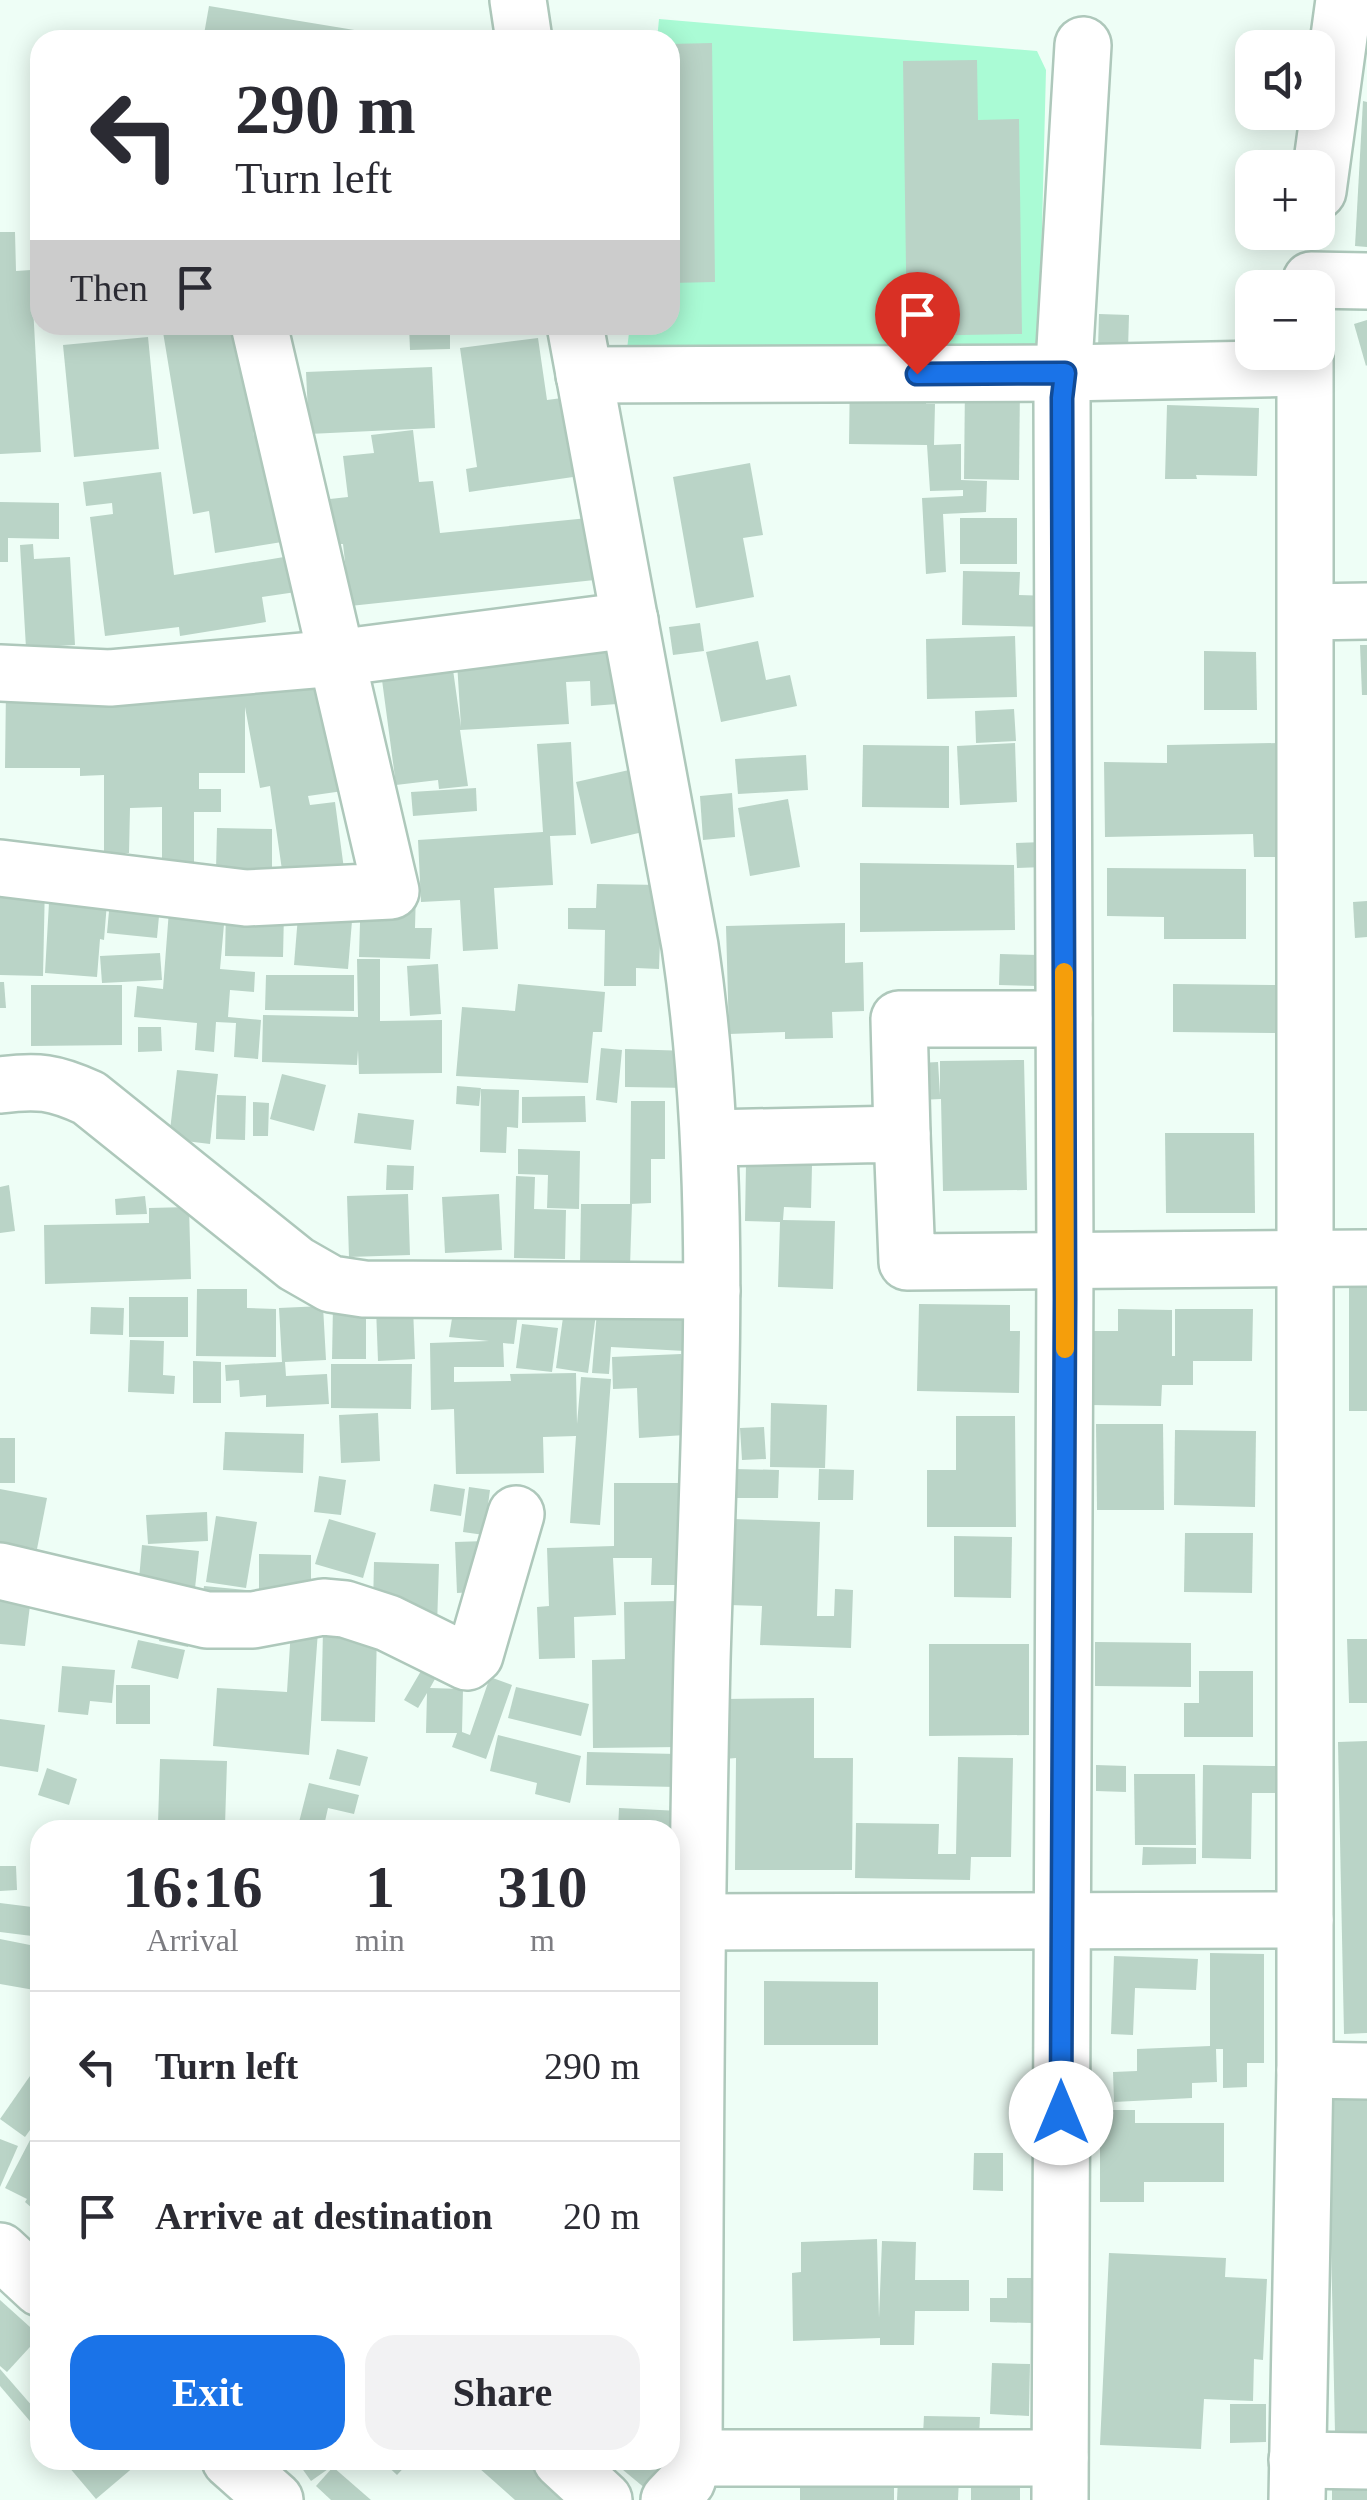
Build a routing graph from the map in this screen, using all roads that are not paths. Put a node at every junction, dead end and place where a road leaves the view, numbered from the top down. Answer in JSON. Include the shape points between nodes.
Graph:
{"nodes":[{"id":1,"x":518,"y":0,"type":"edge"},
{"id":2,"x":1350,"y":29,"type":"edge"},
{"id":3,"x":522,"y":30,"type":"edge"},
{"id":4,"x":1083,"y":45,"type":"dead end"},
{"id":5,"x":1326,"y":150,"type":"edge"},
{"id":6,"x":1312,"y":267,"type":"edge"},
{"id":7,"x":1367,"y":281,"type":"edge"},
{"id":8,"x":261,"y":335,"type":"edge"},
{"id":9,"x":580,"y":350,"type":"edge"},
{"id":10,"x":1235,"y":364,"type":"edge"},
{"id":11,"x":1305,"y":370,"type":"edge"},
{"id":12,"x":1065,"y":373,"type":"junction"},
{"id":13,"x":1367,"y":611,"type":"edge"},
{"id":14,"x":1307,"y":612,"type":"junction"},
{"id":15,"x":630,"y":620,"type":"junction"},
{"id":16,"x":336,"y":658,"type":"junction"},
{"id":17,"x":0,"y":673,"type":"edge"},
{"id":18,"x":0,"y":868,"type":"edge"},
{"id":19,"x":1064,"y":1019,"type":"junction"},
{"id":20,"x":0,"y":1085,"type":"edge"},
{"id":21,"x":902,"y":1134,"type":"junction"},
{"id":22,"x":710,"y":1138,"type":"junction"},
{"id":23,"x":1306,"y":1258,"type":"junction"},
{"id":24,"x":1367,"y":1258,"type":"edge"},
{"id":25,"x":1065,"y":1260,"type":"junction"},
{"id":26,"x":712,"y":1291,"type":"junction"},
{"id":27,"x":516,"y":1514,"type":"dead end"},
{"id":28,"x":0,"y":1570,"type":"edge"},
{"id":29,"x":1305,"y":1920,"type":"junction"},
{"id":30,"x":1062,"y":1921,"type":"junction"},
{"id":31,"x":683,"y":1926,"type":"edge"},
{"id":32,"x":1305,"y":2070,"type":"junction"},
{"id":33,"x":1367,"y":2071,"type":"edge"},
{"id":34,"x":0,"y":2250,"type":"edge"},
{"id":35,"x":30,"y":2278,"type":"edge"},
{"id":36,"x":1367,"y":2461,"type":"edge"},
{"id":37,"x":241,"y":2470,"type":"edge"},
{"id":38,"x":572,"y":2470,"type":"edge"},
{"id":39,"x":682,"y":2479,"type":"edge"},
{"id":40,"x":1060,"y":2479,"type":"edge"},
{"id":41,"x":1297,"y":2480,"type":"edge"},
{"id":42,"x":274,"y":2500,"type":"edge"},
{"id":43,"x":604,"y":2500,"type":"edge"}],
"edges":[{"from":1,"to":3,"type":"street"},
{"from":2,"to":5,"type":"street"},
{"from":4,"to":12,"type":"street"},
{"from":6,"to":7,"type":"street"},
{"from":8,"to":16,"type":"street"},
{"from":9,"to":12,"type":"street"},
{"from":9,"to":15,"type":"street"},
{"from":10,"to":12,"type":"street"},
{"from":11,"to":14,"type":"street"},
{"from":12,"to":19,"type":"street"},
{"from":13,"to":14,"type":"street"},
{"from":14,"to":23,"type":"street"},
{"from":15,"to":16,"type":"street"},
{"from":15,"to":22,"type":"street","via":[[694,978]]},
{"from":16,"to":17,"type":"street","via":[[110,678]]},
{"from":16,"to":18,"type":"street","via":[[391,891],[246,898]]},
{"from":19,"to":21,"type":"street","via":[[899,1019]]},
{"from":19,"to":25,"type":"street"},
{"from":20,"to":26,"type":"street","via":[[34,1080],[89,1098],[296,1264],[331,1284]]},
{"from":21,"to":22,"type":"street"},
{"from":21,"to":25,"type":"street","via":[[906,1262]]},
{"from":22,"to":26,"type":"street"},
{"from":23,"to":24,"type":"street"},
{"from":23,"to":25,"type":"street"},
{"from":23,"to":29,"type":"street"},
{"from":25,"to":30,"type":"street"},
{"from":26,"to":31,"type":"street"},
{"from":27,"to":28,"type":"street","via":[[476,1655],[468,1662],[345,1609],[207,1620]]},
{"from":29,"to":30,"type":"street"},
{"from":29,"to":32,"type":"street"},
{"from":30,"to":31,"type":"street"},
{"from":30,"to":40,"type":"street"},
{"from":31,"to":39,"type":"street"},
{"from":32,"to":33,"type":"street"},
{"from":32,"to":41,"type":"street"},
{"from":34,"to":35,"type":"street"},
{"from":36,"to":41,"type":"street"},
{"from":37,"to":42,"type":"street"},
{"from":38,"to":43,"type":"street"},
{"from":39,"to":40,"type":"street"}]}
